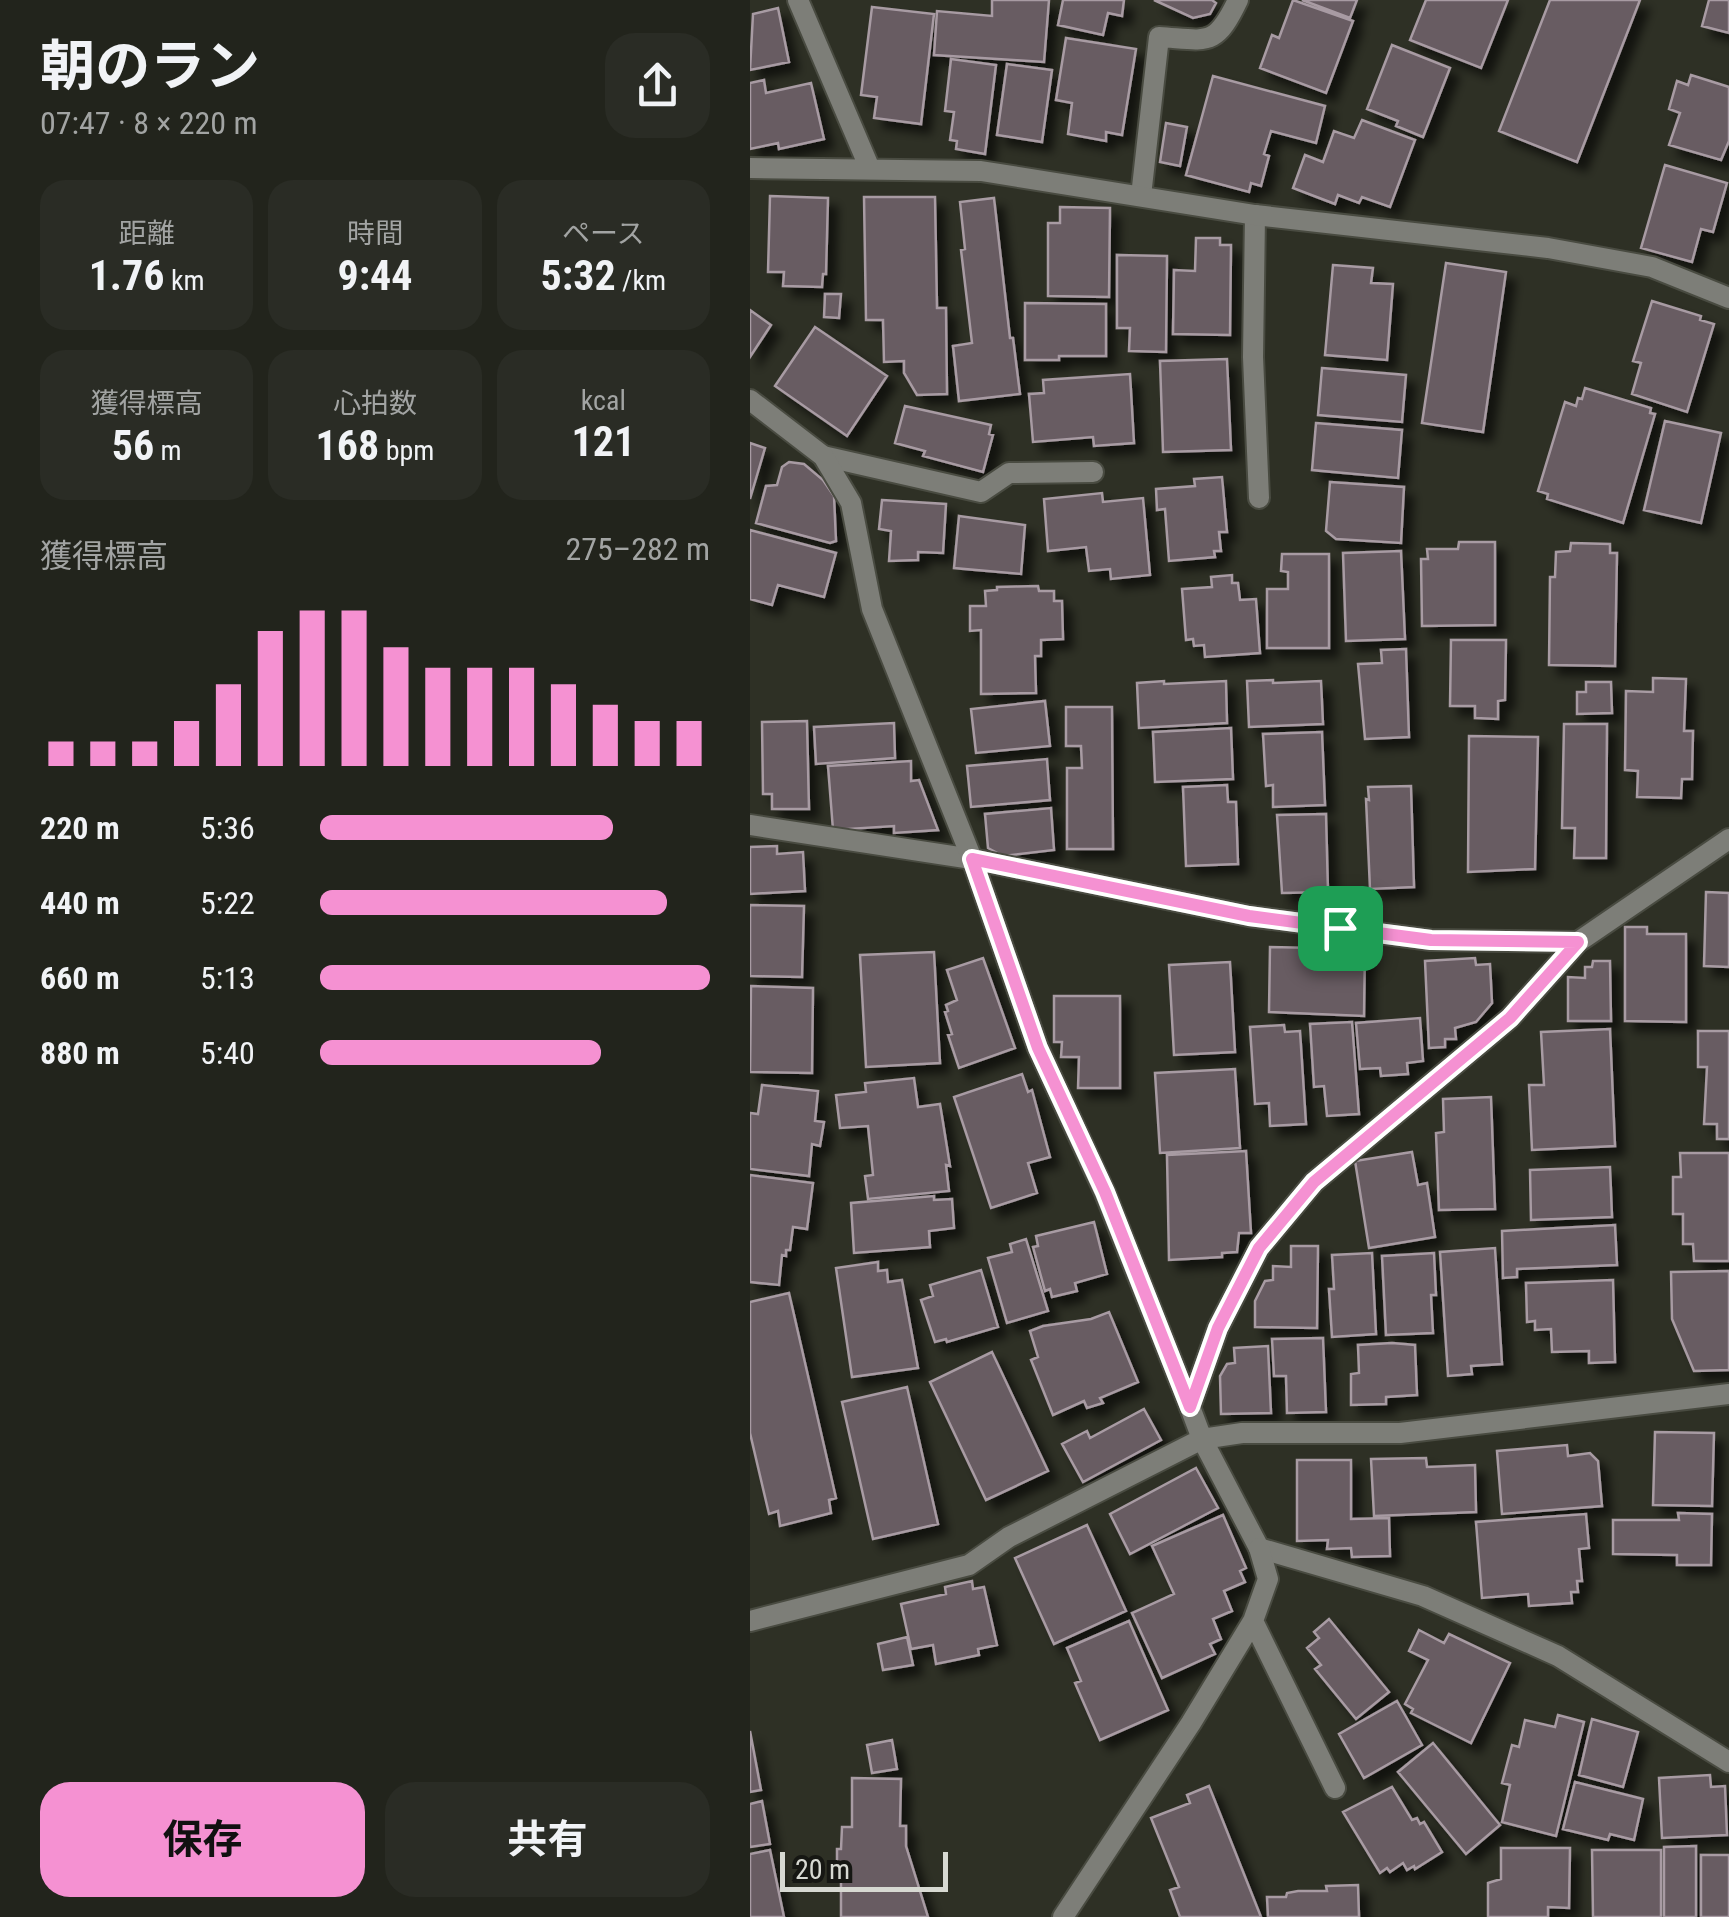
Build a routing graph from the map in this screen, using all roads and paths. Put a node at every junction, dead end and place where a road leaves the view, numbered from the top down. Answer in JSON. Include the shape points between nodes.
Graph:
{"nodes":[{"id":1,"x":798,"y":0,"type":"edge"},
{"id":2,"x":1238,"y":0,"type":"edge"},
{"id":3,"x":750,"y":168,"type":"edge"},
{"id":4,"x":870,"y":169,"type":"junction"},
{"id":5,"x":1141,"y":196,"type":"junction"},
{"id":6,"x":1255,"y":216,"type":"junction"},
{"id":7,"x":1729,"y":298,"type":"edge"},
{"id":8,"x":750,"y":400,"type":"edge"},
{"id":9,"x":823,"y":456,"type":"junction"},
{"id":10,"x":1093,"y":472,"type":"dead end"},
{"id":11,"x":1259,"y":498,"type":"dead end"},
{"id":12,"x":750,"y":824,"type":"edge"},
{"id":13,"x":1729,"y":839,"type":"edge"},
{"id":14,"x":972,"y":859,"type":"junction"},
{"id":15,"x":1578,"y":942,"type":"junction"},
{"id":16,"x":1729,"y":1394,"type":"edge"},
{"id":17,"x":1190,"y":1407,"type":"junction"},
{"id":18,"x":1202,"y":1439,"type":"junction"},
{"id":19,"x":1259,"y":1548,"type":"junction"},
{"id":20,"x":750,"y":1621,"type":"edge"},
{"id":21,"x":1253,"y":1621,"type":"junction"},
{"id":22,"x":1729,"y":1762,"type":"edge"},
{"id":23,"x":1336,"y":1788,"type":"dead end"},
{"id":24,"x":1063,"y":1917,"type":"edge"}],
"edges":[{"from":1,"to":4,"type":"street"},
{"from":2,"to":5,"type":"street","via":[[1224,29],[1205,40],[1160,38]]},
{"from":3,"to":4,"type":"street"},
{"from":4,"to":5,"type":"street","via":[[981,171]]},
{"from":5,"to":6,"type":"street"},
{"from":6,"to":7,"type":"street","via":[[1548,248],[1652,268]]},
{"from":6,"to":11,"type":"street"},
{"from":8,"to":9,"type":"street"},
{"from":9,"to":10,"type":"street","via":[[981,492],[1009,473]]},
{"from":9,"to":14,"type":"street","via":[[851,503],[872,609]]},
{"from":12,"to":14,"type":"street"},
{"from":13,"to":15,"type":"street"},
{"from":14,"to":15,"type":"street","via":[[1249,916],[1431,940]]},
{"from":14,"to":17,"type":"street","via":[[1038,1048],[1105,1192]]},
{"from":15,"to":17,"type":"street","via":[[1510,1018],[1314,1182],[1259,1248],[1218,1328]]},
{"from":16,"to":18,"type":"street","via":[[1400,1433]]},
{"from":17,"to":18,"type":"street"},
{"from":18,"to":19,"type":"street"},
{"from":18,"to":20,"type":"street","via":[[1009,1536],[969,1565]]},
{"from":19,"to":21,"type":"street","via":[[1268,1579]]},
{"from":19,"to":22,"type":"street","via":[[1423,1596],[1558,1656]]},
{"from":21,"to":23,"type":"street"},
{"from":21,"to":24,"type":"street"}]}
